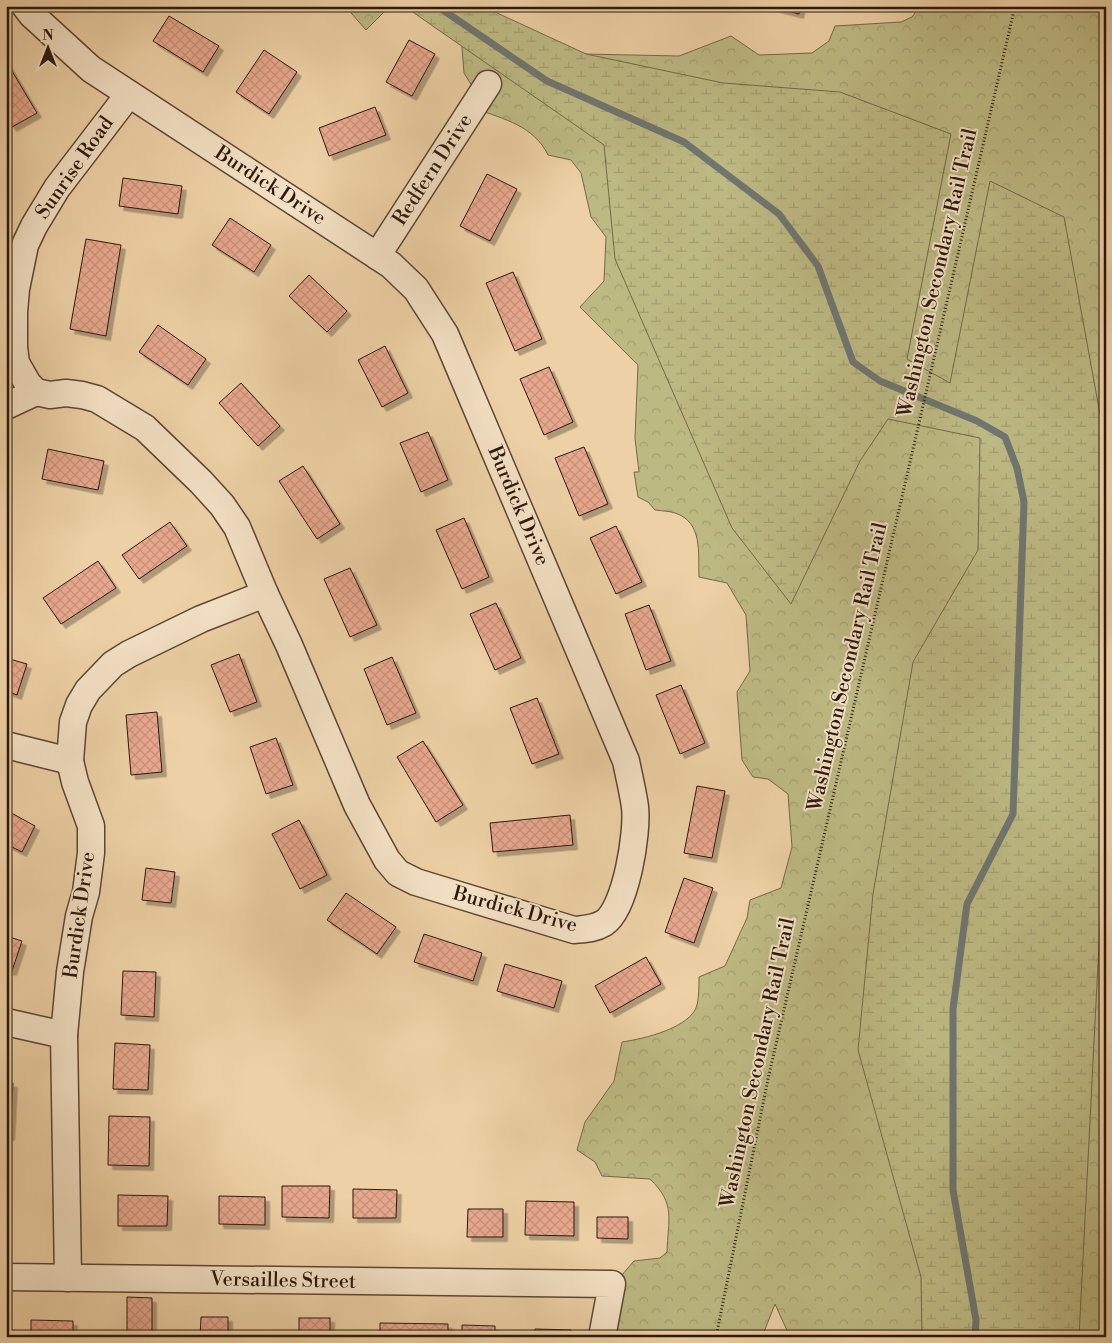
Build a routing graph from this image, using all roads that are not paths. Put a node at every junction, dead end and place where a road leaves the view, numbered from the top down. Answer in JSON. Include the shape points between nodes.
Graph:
{"nodes":[{"id":1,"x":25,"y":6,"type":"edge"},
{"id":2,"x":488,"y":84,"type":"dead end"},
{"id":3,"x":129,"y":94,"type":"junction"},
{"id":4,"x":377,"y":256,"type":"junction"},
{"id":5,"x":36,"y":392,"type":"junction"},
{"id":6,"x":6,"y":406,"type":"edge"},
{"id":7,"x":265,"y":594,"type":"junction"},
{"id":8,"x":6,"y":745,"type":"edge"},
{"id":9,"x":70,"y":761,"type":"junction"},
{"id":10,"x":6,"y":1022,"type":"edge"},
{"id":11,"x":64,"y":1036,"type":"junction"},
{"id":12,"x":6,"y":1277,"type":"edge"},
{"id":13,"x":68,"y":1278,"type":"junction"},
{"id":14,"x":602,"y":1337,"type":"edge"}],
"edges":[{"from":1,"to":3,"type":"street","name":"Burdick Drive","via":[[91,69]]},
{"from":2,"to":4,"type":"street","name":"Redfern Drive"},
{"from":3,"to":4,"type":"street","name":"Burdick Drive"},
{"from":3,"to":5,"type":"street","name":"Sunrise Road","via":[[57,188],[25,245],[16,289],[14,347],[21,374]]},
{"from":4,"to":7,"type":"street","name":"Burdick Drive","via":[[416,289],[445,334],[626,761],[635,808],[635,830],[626,883],[617,909],[606,922],[594,928],[574,930],[416,882],[398,873],[387,860],[357,805],[290,645]]},
{"from":5,"to":6,"type":"street"},
{"from":5,"to":7,"type":"street","via":[[97,399],[145,428],[222,505],[237,527]]},
{"from":7,"to":9,"type":"street","name":"Burdick Drive","via":[[201,619],[113,664],[88,690],[79,705],[72,722]]},
{"from":8,"to":9,"type":"street"},
{"from":9,"to":11,"type":"street","name":"Burdick Drive","via":[[91,826],[91,853],[72,963]]},
{"from":10,"to":11,"type":"street"},
{"from":11,"to":13,"type":"street","name":"Burdick Drive"},
{"from":12,"to":13,"type":"street","name":"Versailles Street"},
{"from":13,"to":14,"type":"street","name":"Versailles Street","via":[[612,1284]]}]}
